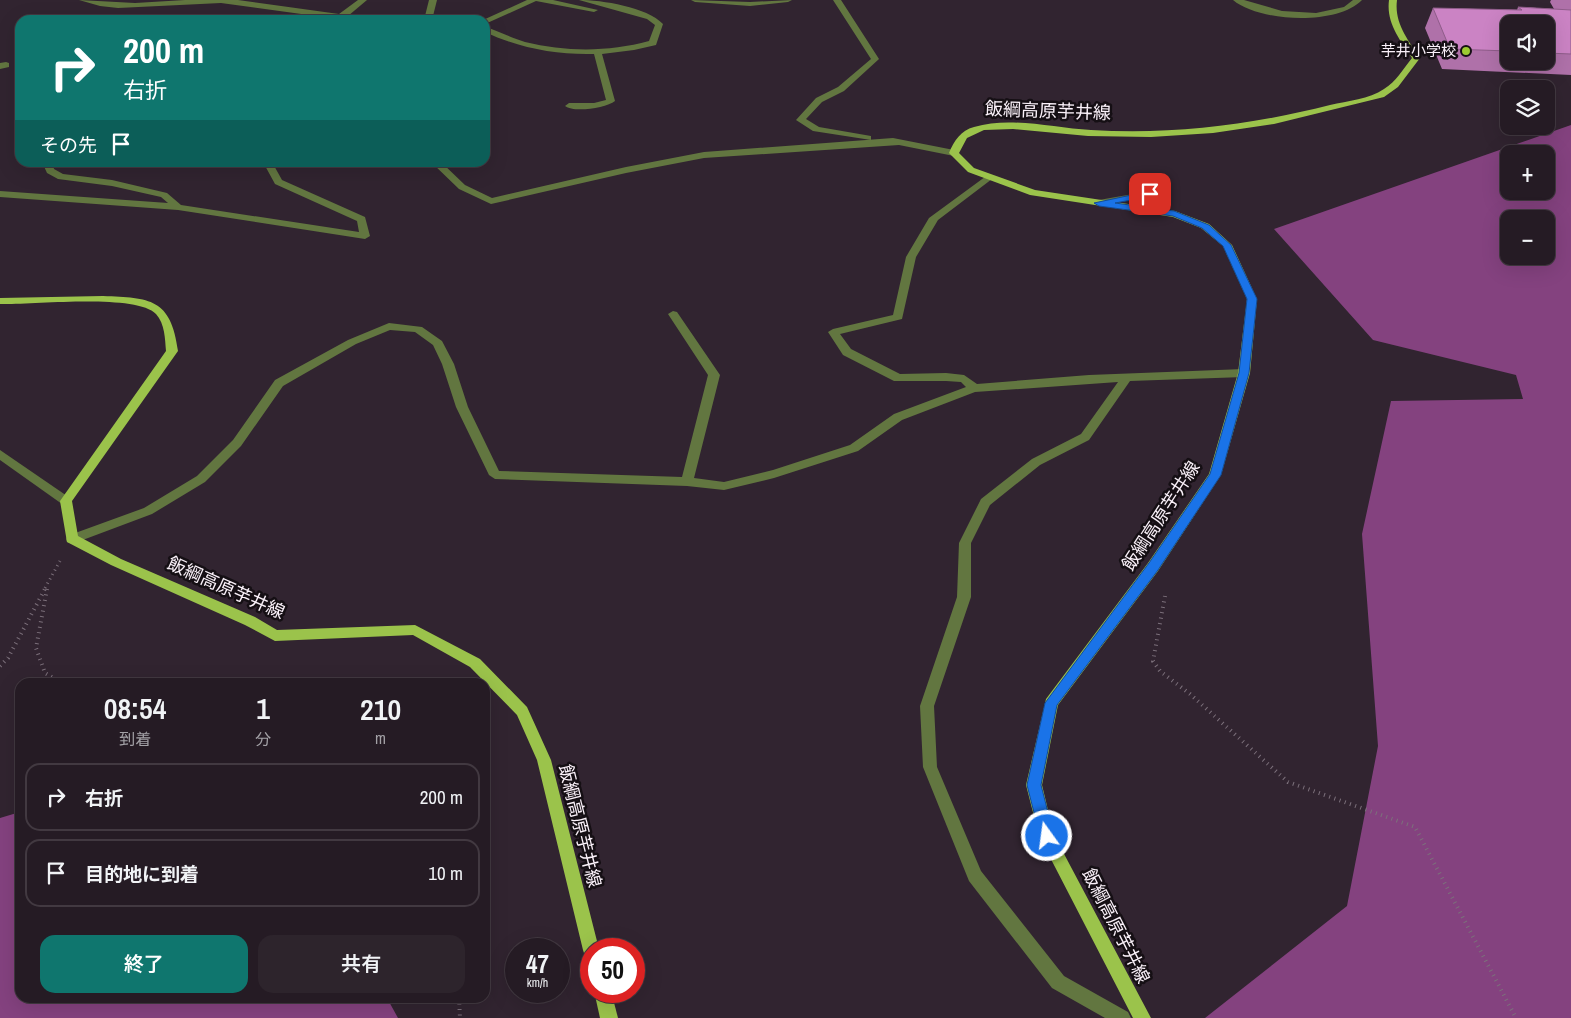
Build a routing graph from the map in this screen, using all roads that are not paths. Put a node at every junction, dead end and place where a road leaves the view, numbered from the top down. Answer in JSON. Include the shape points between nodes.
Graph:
{"nodes":[{"id":1,"x":83,"y":0,"type":"edge"},
{"id":2,"x":363,"y":0,"type":"edge"},
{"id":3,"x":433,"y":0,"type":"edge"},
{"id":4,"x":533,"y":0,"type":"edge"},
{"id":5,"x":540,"y":0,"type":"edge"},
{"id":6,"x":583,"y":0,"type":"edge"},
{"id":7,"x":695,"y":0,"type":"edge"},
{"id":8,"x":788,"y":0,"type":"edge"},
{"id":9,"x":837,"y":0,"type":"edge"},
{"id":10,"x":1237,"y":0,"type":"edge"},
{"id":11,"x":1358,"y":0,"type":"edge"},
{"id":12,"x":1393,"y":0,"type":"edge"},
{"id":13,"x":759,"y":2,"type":"edge"},
{"id":14,"x":637,"y":12,"type":"junction"},
{"id":15,"x":326,"y":15,"type":"edge"},
{"id":16,"x":344,"y":15,"type":"edge"},
{"id":17,"x":429,"y":15,"type":"edge"},
{"id":18,"x":490,"y":20,"type":"edge"},
{"id":19,"x":490,"y":31,"type":"edge"},
{"id":20,"x":597,"y":51,"type":"junction"},
{"id":21,"x":569,"y":106,"type":"dead end"},
{"id":22,"x":900,"y":142,"type":"junction"},
{"id":23,"x":954,"y":153,"type":"junction"},
{"id":24,"x":49,"y":167,"type":"edge"},
{"id":25,"x":270,"y":167,"type":"edge"},
{"id":26,"x":440,"y":167,"type":"edge"},
{"id":27,"x":989,"y":177,"type":"junction"},
{"id":28,"x":1167,"y":191,"type":"dead end"},
{"id":29,"x":0,"y":194,"type":"edge"},
{"id":30,"x":1099,"y":203,"type":"junction"},
{"id":31,"x":178,"y":208,"type":"junction"},
{"id":32,"x":0,"y":301,"type":"edge"},
{"id":33,"x":673,"y":314,"type":"dead end"},
{"id":34,"x":1244,"y":373,"type":"junction"},
{"id":35,"x":1126,"y":378,"type":"junction"},
{"id":36,"x":974,"y":388,"type":"junction"},
{"id":37,"x":0,"y":454,"type":"edge"},
{"id":38,"x":687,"y":482,"type":"junction"},
{"id":39,"x":66,"y":501,"type":"junction"},
{"id":40,"x":72,"y":539,"type":"junction"},
{"id":41,"x":588,"y":938,"type":"edge"},
{"id":42,"x":605,"y":1003,"type":"edge"},
{"id":43,"x":609,"y":1018,"type":"edge"},
{"id":44,"x":1122,"y":1018,"type":"edge"},
{"id":45,"x":1142,"y":1018,"type":"edge"}],
"edges":[{"from":1,"to":15,"type":"street","via":[[103,6],[220,1]]},
{"from":2,"to":16,"type":"street"},
{"from":3,"to":17,"type":"street"},
{"from":4,"to":18,"type":"street"},
{"from":5,"to":14,"type":"street","via":[[621,15]]},
{"from":6,"to":14,"type":"street"},
{"from":7,"to":13,"type":"street"},
{"from":8,"to":13,"type":"street"},
{"from":9,"to":22,"type":"street","via":[[875,59],[841,89],[819,100],[800,120],[816,129]]},
{"from":10,"to":11,"type":"street","via":[[1257,10],[1305,15],[1335,14]]},
{"from":12,"to":23,"type":"main road","name":"飯綱高原芋井線","via":[[1391,8],[1399,31],[1416,58],[1386,92],[1297,117],[1238,129],[1161,135],[976,128],[959,138]]},
{"from":14,"to":20,"type":"street","via":[[659,24],[653,43],[636,49]]},
{"from":19,"to":20,"type":"street","via":[[523,45]]},
{"from":20,"to":21,"type":"street","via":[[611,101],[595,106]]},
{"from":22,"to":23,"type":"street"},
{"from":22,"to":26,"type":"street","via":[[704,155],[491,201],[462,187]]},
{"from":23,"to":27,"type":"main road","name":"飯綱高原芋井線","via":[[971,170]]},
{"from":24,"to":31,"type":"street","via":[[61,177],[112,183],[164,195]]},
{"from":25,"to":31,"type":"street","via":[[278,182],[362,219],[365,236]]},
{"from":27,"to":30,"type":"main road","name":"飯綱高原芋井線","via":[[1034,193]]},
{"from":27,"to":36,"type":"street","via":[[934,218],[911,257],[898,317],[833,332],[847,352],[898,378],[964,379]]},
{"from":28,"to":30,"type":"street"},
{"from":29,"to":31,"type":"street"},
{"from":30,"to":34,"type":"main road","name":"飯綱高原芋井線","via":[[1174,214],[1205,226],[1227,245],[1252,299]]},
{"from":32,"to":39,"type":"main road","via":[[124,299],[154,307],[168,324],[172,352]]},
{"from":33,"to":38,"type":"street","via":[[714,374]]},
{"from":34,"to":35,"type":"street"},
{"from":34,"to":45,"type":"main road","name":"飯綱高原芋井線","via":[[1215,475],[1153,567],[1051,703],[1034,785],[1047,836]]},
{"from":35,"to":36,"type":"street"},
{"from":35,"to":44,"type":"street","via":[[1085,437],[1036,462],[985,502],[965,542],[964,597],[927,706],[930,767],[975,876],[1058,982]]},
{"from":36,"to":38,"type":"street","via":[[898,417],[854,448],[774,474],[724,486]]},
{"from":37,"to":39,"type":"street"},
{"from":38,"to":40,"type":"street","via":[[495,475],[462,407],[438,343],[418,329],[389,326],[352,342],[279,382],[237,443],[201,479],[148,510]]},
{"from":39,"to":40,"type":"main road"},
{"from":40,"to":41,"type":"main road","name":"飯綱高原芋井線","via":[[250,621],[275,636],[415,630],[475,663],[522,710],[544,760]]},
{"from":42,"to":43,"type":"main road"}]}
